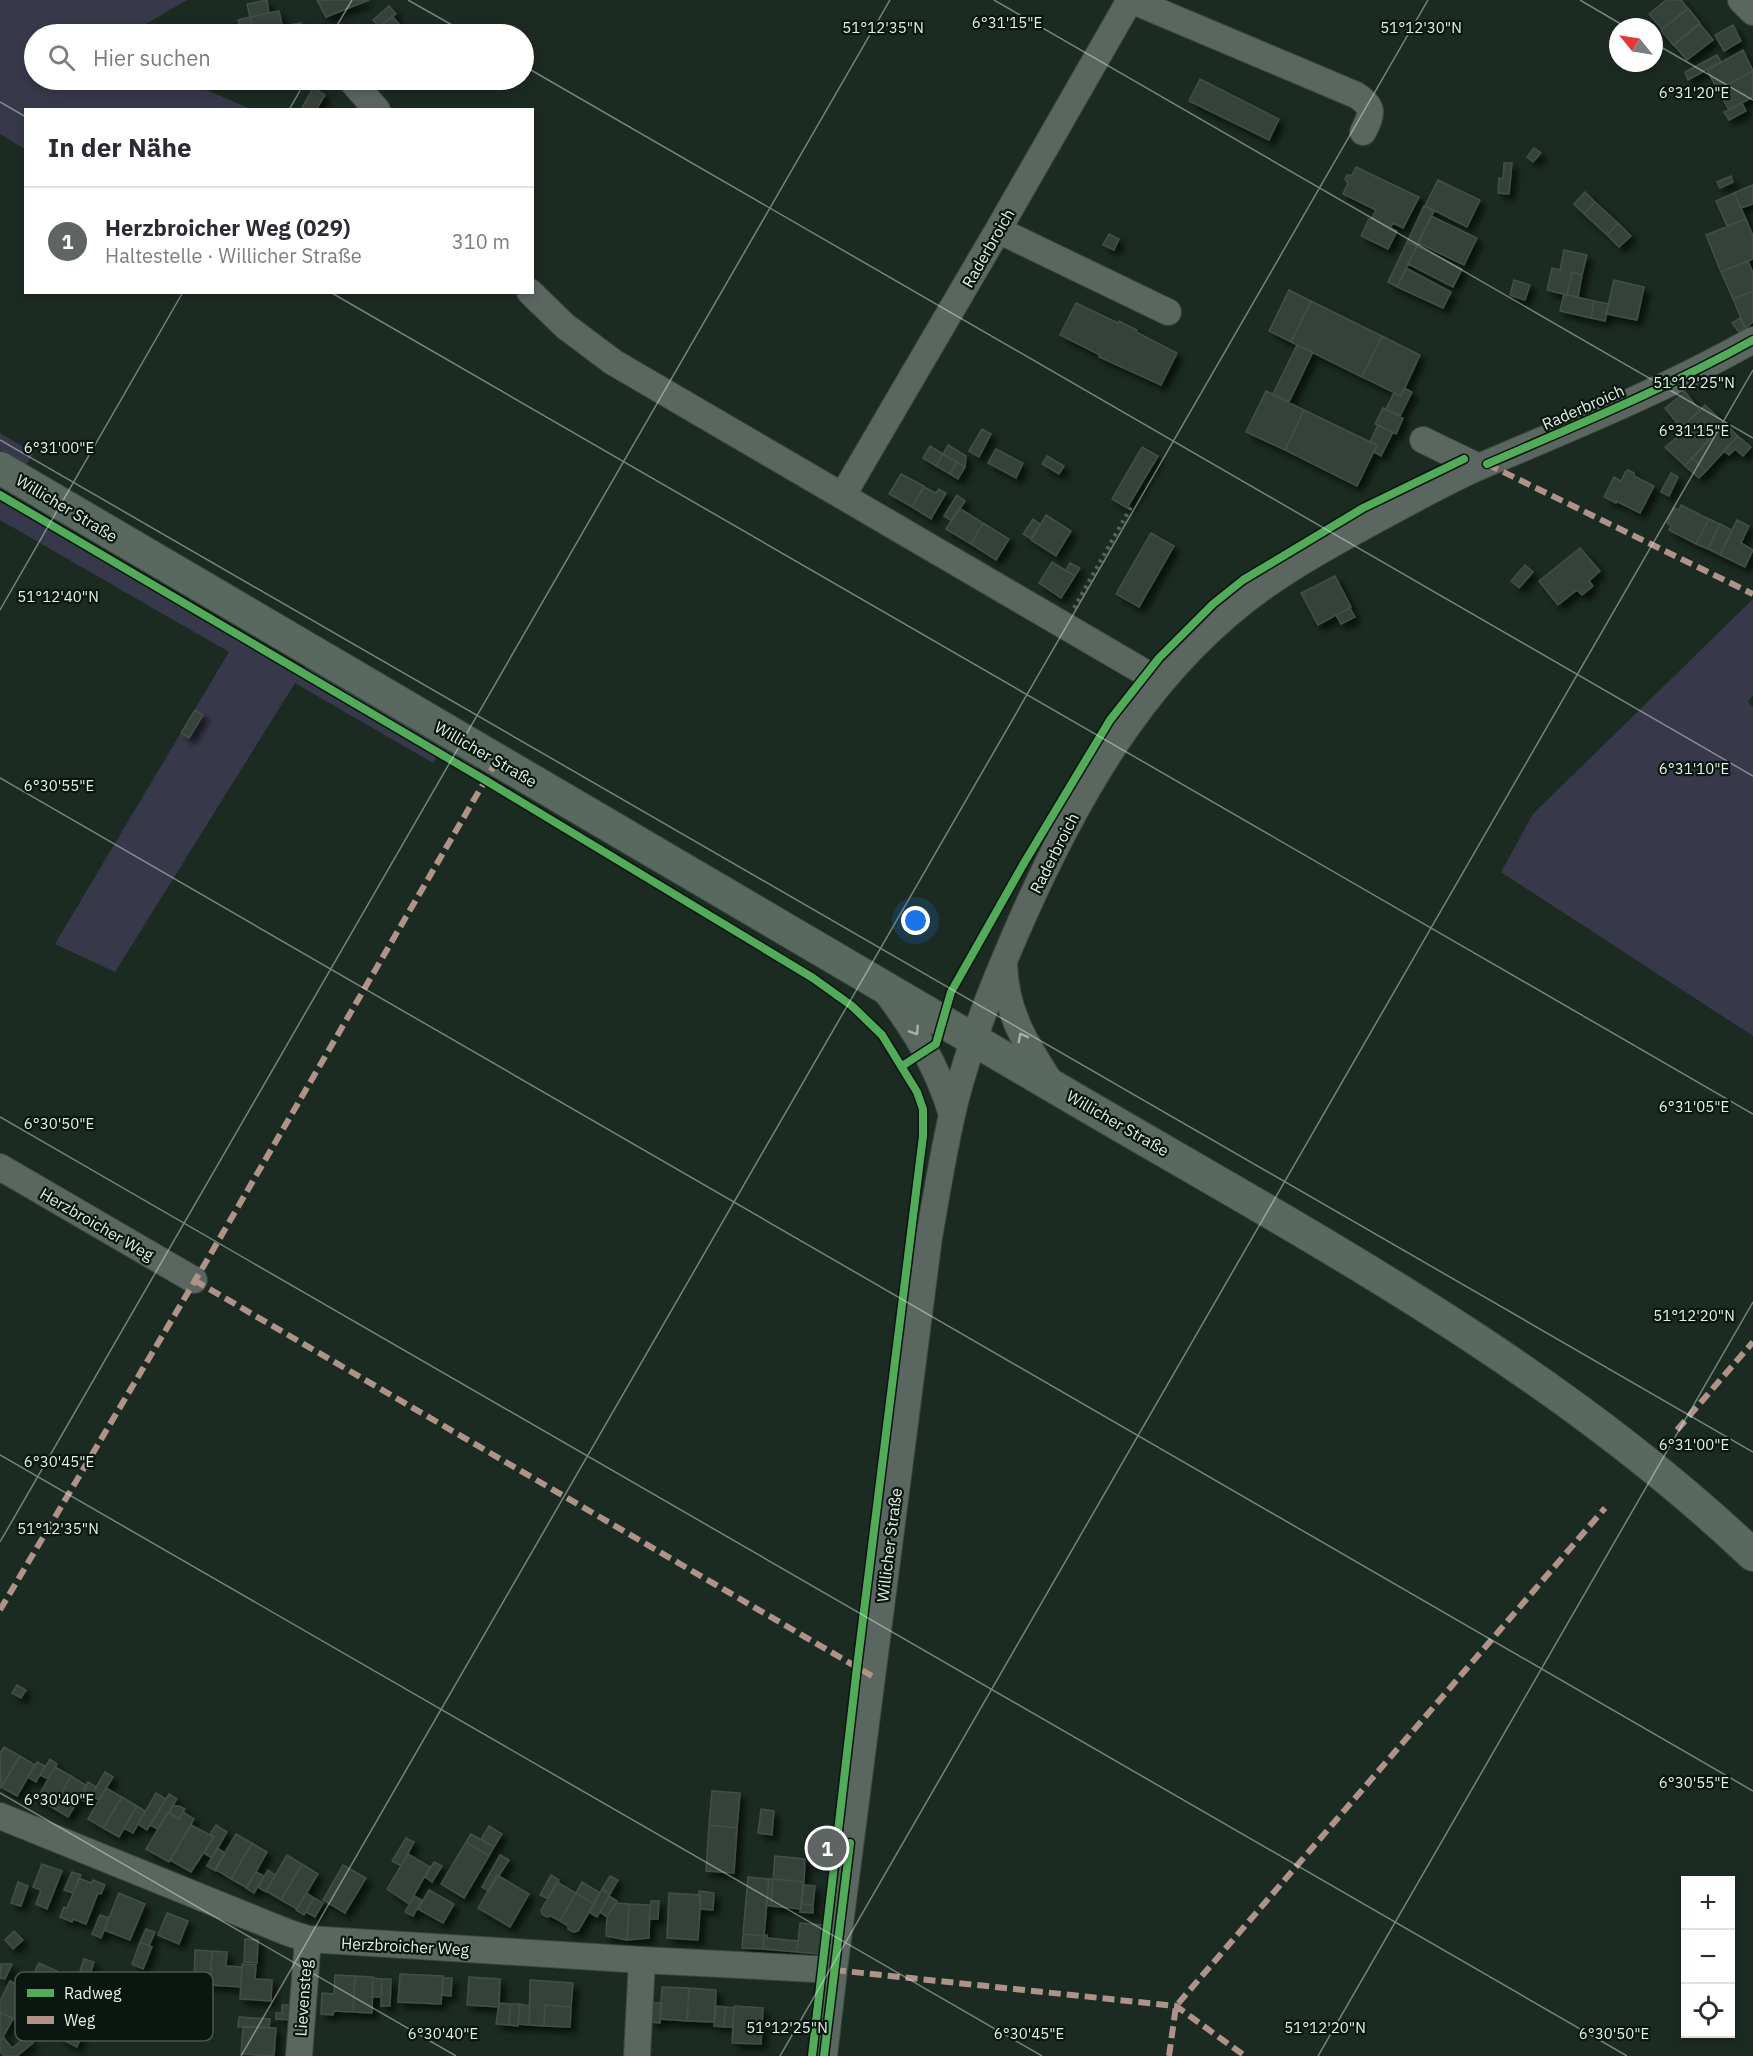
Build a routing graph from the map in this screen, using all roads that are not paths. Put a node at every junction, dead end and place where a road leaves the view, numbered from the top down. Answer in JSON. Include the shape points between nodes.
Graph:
{"nodes":[{"id":1,"x":1130,"y":0,"type":"edge"},
{"id":2,"x":1741,"y":0,"type":"edge"},
{"id":3,"x":1753,"y":12,"type":"edge"},
{"id":4,"x":360,"y":90,"type":"edge"},
{"id":5,"x":375,"y":108,"type":"edge"},
{"id":6,"x":1363,"y":132,"type":"dead end"},
{"id":7,"x":998,"y":230,"type":"junction"},
{"id":8,"x":532,"y":294,"type":"edge"},
{"id":9,"x":1168,"y":312,"type":"dead end"},
{"id":10,"x":1753,"y":340,"type":"edge"},
{"id":11,"x":1424,"y":440,"type":"dead end"},
{"id":12,"x":1479,"y":467,"type":"junction"},
{"id":13,"x":0,"y":468,"type":"edge"},
{"id":14,"x":843,"y":495,"type":"junction"},
{"id":15,"x":1161,"y":682,"type":"junction"},
{"id":16,"x":1004,"y":960,"type":"junction"},
{"id":17,"x":880,"y":984,"type":"junction"},
{"id":18,"x":974,"y":1039,"type":"junction"},
{"id":19,"x":1053,"y":1086,"type":"junction"},
{"id":20,"x":952,"y":1115,"type":"junction"},
{"id":21,"x":0,"y":1167,"type":"edge"},
{"id":22,"x":194,"y":1280,"type":"dead end"},
{"id":23,"x":1753,"y":1555,"type":"edge"},
{"id":24,"x":0,"y":1816,"type":"edge"},
{"id":25,"x":308,"y":1939,"type":"junction"},
{"id":26,"x":642,"y":1960,"type":"junction"},
{"id":27,"x":834,"y":1970,"type":"junction"},
{"id":28,"x":299,"y":2056,"type":"edge"},
{"id":29,"x":637,"y":2056,"type":"edge"},
{"id":30,"x":824,"y":2056,"type":"edge"}],
"edges":[{"from":1,"to":6,"type":"street","via":[[1356,95],[1370,110]]},
{"from":1,"to":7,"type":"street","name":"Raderbroich"},
{"from":2,"to":3,"type":"street"},
{"from":4,"to":5,"type":"street"},
{"from":7,"to":9,"type":"street"},
{"from":7,"to":14,"type":"street","name":"Raderbroich"},
{"from":8,"to":14,"type":"street","via":[[565,326],[613,362]]},
{"from":10,"to":12,"type":"street","name":"Raderbroich","via":[[1689,374]]},
{"from":11,"to":12,"type":"street"},
{"from":12,"to":15,"type":"street","name":"Raderbroich","via":[[1371,522],[1269,582],[1216,623]]},
{"from":13,"to":17,"type":"main road","name":"Willicher Straße"},
{"from":14,"to":15,"type":"street"},
{"from":15,"to":16,"type":"street","name":"Raderbroich","via":[[1127,727],[1074,813]]},
{"from":16,"to":18,"type":"street","name":"Raderbroich"},
{"from":19,"to":16,"type":"street","one_way":true,"via":[[1018,1029],[1007,992]]},
{"from":17,"to":18,"type":"main road","name":"Willicher Straße"},
{"from":17,"to":20,"type":"street","one_way":true,"via":[[926,1050]]},
{"from":18,"to":19,"type":"main road","name":"Willicher Straße"},
{"from":18,"to":20,"type":"street","name":"Willicher Straße"},
{"from":19,"to":23,"type":"main road","name":"Willicher Straße","via":[[1415,1300],[1550,1389],[1663,1475]]},
{"from":20,"to":27,"type":"street","name":"Willicher Straße","via":[[929,1237]]},
{"from":21,"to":22,"type":"street","name":"Herzbroicher Weg"},
{"from":24,"to":25,"type":"street","name":"Herzbroicher Weg"},
{"from":25,"to":26,"type":"street","name":"Herzbroicher Weg"},
{"from":25,"to":28,"type":"street","name":"Lievensteg"},
{"from":26,"to":27,"type":"street","name":"Herzbroicher Weg"},
{"from":26,"to":29,"type":"street"},
{"from":27,"to":30,"type":"street","name":"Willicher Straße"}]}
